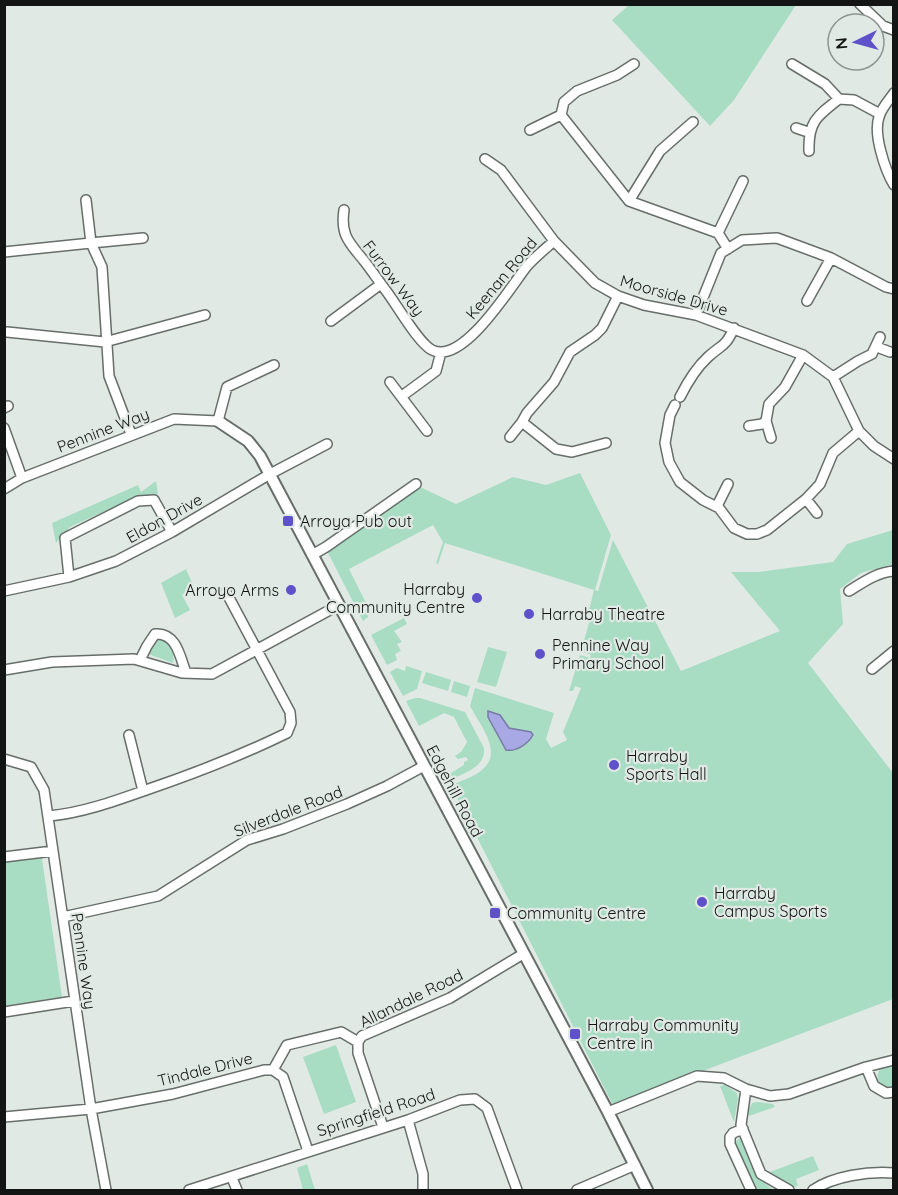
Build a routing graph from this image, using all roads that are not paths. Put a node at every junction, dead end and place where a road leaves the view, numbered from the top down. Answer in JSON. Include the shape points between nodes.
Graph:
{"nodes":[{"id":1,"x":860,"y":4,"type":"edge"},
{"id":2,"x":894,"y":30,"type":"edge"},
{"id":3,"x":634,"y":64,"type":"dead end"},
{"id":4,"x":792,"y":64,"type":"dead end"},
{"id":5,"x":894,"y":93,"type":"edge"},
{"id":6,"x":839,"y":99,"type":"junction"},
{"id":7,"x":880,"y":114,"type":"junction"},
{"id":8,"x":561,"y":115,"type":"junction"},
{"id":9,"x":693,"y":122,"type":"dead end"},
{"id":10,"x":796,"y":128,"type":"dead end"},
{"id":11,"x":530,"y":130,"type":"dead end"},
{"id":12,"x":808,"y":132,"type":"junction"},
{"id":13,"x":809,"y":151,"type":"dead end"},
{"id":14,"x":485,"y":159,"type":"dead end"},
{"id":15,"x":743,"y":181,"type":"dead end"},
{"id":16,"x":894,"y":185,"type":"edge"},
{"id":17,"x":86,"y":200,"type":"dead end"},
{"id":18,"x":629,"y":201,"type":"junction"},
{"id":19,"x":344,"y":210,"type":"dead end"},
{"id":20,"x":718,"y":233,"type":"junction"},
{"id":21,"x":143,"y":238,"type":"dead end"},
{"id":22,"x":554,"y":241,"type":"junction"},
{"id":23,"x":91,"y":243,"type":"junction"},
{"id":24,"x":728,"y":249,"type":"junction"},
{"id":25,"x":4,"y":252,"type":"edge"},
{"id":26,"x":831,"y":258,"type":"junction"},
{"id":27,"x":381,"y":284,"type":"junction"},
{"id":28,"x":894,"y":289,"type":"edge"},
{"id":29,"x":618,"y":296,"type":"junction"},
{"id":30,"x":807,"y":301,"type":"dead end"},
{"id":31,"x":205,"y":315,"type":"dead end"},
{"id":32,"x":696,"y":315,"type":"junction"},
{"id":33,"x":331,"y":321,"type":"dead end"},
{"id":34,"x":734,"y":328,"type":"junction"},
{"id":35,"x":7,"y":332,"type":"dead end"},
{"id":36,"x":880,"y":337,"type":"dead end"},
{"id":37,"x":105,"y":342,"type":"junction"},
{"id":38,"x":877,"y":347,"type":"junction"},
{"id":39,"x":441,"y":352,"type":"junction"},
{"id":40,"x":890,"y":352,"type":"dead end"},
{"id":41,"x":803,"y":355,"type":"junction"},
{"id":42,"x":274,"y":365,"type":"dead end"},
{"id":43,"x":833,"y":377,"type":"junction"},
{"id":44,"x":390,"y":382,"type":"dead end"},
{"id":45,"x":402,"y":396,"type":"junction"},
{"id":46,"x":218,"y":421,"type":"junction"},
{"id":47,"x":766,"y":421,"type":"junction"},
{"id":48,"x":522,"y":422,"type":"junction"},
{"id":49,"x":749,"y":426,"type":"dead end"},
{"id":50,"x":4,"y":428,"type":"edge"},
{"id":51,"x":427,"y":431,"type":"dead end"},
{"id":52,"x":859,"y":431,"type":"junction"},
{"id":53,"x":131,"y":434,"type":"junction"},
{"id":54,"x":510,"y":437,"type":"dead end"},
{"id":55,"x":771,"y":438,"type":"dead end"},
{"id":56,"x":606,"y":443,"type":"dead end"},
{"id":57,"x":327,"y":444,"type":"dead end"},
{"id":58,"x":894,"y":459,"type":"edge"},
{"id":59,"x":270,"y":474,"type":"junction"},
{"id":60,"x":22,"y":478,"type":"junction"},
{"id":61,"x":416,"y":484,"type":"dead end"},
{"id":62,"x":728,"y":484,"type":"dead end"},
{"id":63,"x":4,"y":489,"type":"edge"},
{"id":64,"x":806,"y":499,"type":"junction"},
{"id":65,"x":717,"y":506,"type":"junction"},
{"id":66,"x":817,"y":513,"type":"dead end"},
{"id":67,"x":172,"y":532,"type":"junction"},
{"id":68,"x":312,"y":555,"type":"junction"},
{"id":69,"x":894,"y":571,"type":"edge"},
{"id":70,"x":69,"y":577,"type":"junction"},
{"id":71,"x":4,"y":591,"type":"edge"},
{"id":72,"x":849,"y":591,"type":"dead end"},
{"id":73,"x":226,"y":592,"type":"dead end"},
{"id":74,"x":339,"y":605,"type":"junction"},
{"id":75,"x":255,"y":649,"type":"junction"},
{"id":76,"x":894,"y":651,"type":"edge"},
{"id":77,"x":140,"y":660,"type":"junction"},
{"id":78,"x":872,"y":669,"type":"dead end"},
{"id":79,"x":4,"y":670,"type":"edge"},
{"id":80,"x":186,"y":673,"type":"junction"},
{"id":81,"x":129,"y":735,"type":"dead end"},
{"id":82,"x":4,"y":759,"type":"edge"},
{"id":83,"x":424,"y":766,"type":"junction"},
{"id":84,"x":143,"y":791,"type":"junction"},
{"id":85,"x":49,"y":816,"type":"junction"},
{"id":86,"x":53,"y":851,"type":"junction"},
{"id":87,"x":4,"y":857,"type":"edge"},
{"id":88,"x":63,"y":917,"type":"junction"},
{"id":89,"x":523,"y":954,"type":"junction"},
{"id":90,"x":74,"y":1001,"type":"junction"},
{"id":91,"x":4,"y":1012,"type":"edge"},
{"id":92,"x":358,"y":1042,"type":"junction"},
{"id":93,"x":894,"y":1060,"type":"edge"},
{"id":94,"x":866,"y":1067,"type":"junction"},
{"id":95,"x":273,"y":1070,"type":"junction"},
{"id":96,"x":746,"y":1089,"type":"junction"},
{"id":97,"x":894,"y":1092,"type":"edge"},
{"id":98,"x":91,"y":1109,"type":"junction"},
{"id":99,"x":608,"y":1113,"type":"junction"},
{"id":100,"x":4,"y":1117,"type":"edge"},
{"id":101,"x":408,"y":1120,"type":"junction"},
{"id":102,"x":383,"y":1127,"type":"junction"},
{"id":103,"x":743,"y":1129,"type":"junction"},
{"id":104,"x":308,"y":1151,"type":"junction"},
{"id":105,"x":635,"y":1165,"type":"junction"},
{"id":106,"x":894,"y":1173,"type":"edge"},
{"id":107,"x":232,"y":1178,"type":"junction"},
{"id":108,"x":106,"y":1191,"type":"edge"},
{"id":109,"x":189,"y":1191,"type":"edge"},
{"id":110,"x":237,"y":1191,"type":"edge"},
{"id":111,"x":423,"y":1191,"type":"edge"},
{"id":112,"x":517,"y":1191,"type":"edge"},
{"id":113,"x":577,"y":1191,"type":"edge"},
{"id":114,"x":647,"y":1191,"type":"edge"},
{"id":115,"x":751,"y":1191,"type":"edge"},
{"id":116,"x":789,"y":1191,"type":"edge"},
{"id":117,"x":813,"y":1191,"type":"edge"}],
"edges":[{"from":1,"to":2,"type":"street","via":[[883,26]]},
{"from":3,"to":8,"type":"street","via":[[577,91],[564,102]]},
{"from":4,"to":6,"type":"street","via":[[825,84]]},
{"from":5,"to":7,"type":"street"},
{"from":6,"to":7,"type":"street","via":[[854,100]]},
{"from":6,"to":12,"type":"street","via":[[821,112]]},
{"from":7,"to":16,"type":"street","via":[[879,143]]},
{"from":8,"to":11,"type":"street"},
{"from":8,"to":18,"type":"street"},
{"from":9,"to":18,"type":"street","via":[[660,151]]},
{"from":10,"to":12,"type":"street"},
{"from":12,"to":13,"type":"street"},
{"from":14,"to":22,"type":"street","name":"Moorside Drive","via":[[501,170]]},
{"from":15,"to":20,"type":"street"},
{"from":17,"to":23,"type":"street"},
{"from":18,"to":20,"type":"street"},
{"from":19,"to":27,"type":"street","name":"Furrow Way","via":[[342,226],[346,238]]},
{"from":20,"to":24,"type":"street"},
{"from":21,"to":23,"type":"street"},
{"from":22,"to":29,"type":"street","name":"Moorside Drive","via":[[595,283]]},
{"from":22,"to":39,"type":"street","name":"Keenan Road","via":[[529,264],[475,332],[454,348]]},
{"from":23,"to":25,"type":"street"},
{"from":23,"to":37,"type":"street","via":[[102,267]]},
{"from":24,"to":26,"type":"street","via":[[742,240],[777,238]]},
{"from":24,"to":32,"type":"street","via":[[722,253]]},
{"from":26,"to":28,"type":"street"},
{"from":26,"to":30,"type":"street"},
{"from":27,"to":33,"type":"street"},
{"from":27,"to":39,"type":"street","name":"Furrow Way","via":[[422,341]]},
{"from":29,"to":32,"type":"street","name":"Moorside Drive"},
{"from":29,"to":48,"type":"street","via":[[602,328],[570,352],[554,382]]},
{"from":31,"to":37,"type":"street"},
{"from":32,"to":34,"type":"street","name":"Moorside Drive"},
{"from":34,"to":41,"type":"street","name":"Moorside Drive"},
{"from":34,"to":65,"type":"street","via":[[724,347],[708,356],[689,380],[670,415],[666,432],[669,462],[680,482],[706,503]]},
{"from":35,"to":37,"type":"street"},
{"from":36,"to":38,"type":"street"},
{"from":37,"to":53,"type":"street","via":[[109,376]]},
{"from":38,"to":40,"type":"street"},
{"from":38,"to":43,"type":"street","via":[[873,354]]},
{"from":39,"to":45,"type":"street","via":[[436,371]]},
{"from":41,"to":43,"type":"street","name":"Moorside Drive"},
{"from":41,"to":47,"type":"street","via":[[785,387],[769,404]]},
{"from":42,"to":46,"type":"street","via":[[227,387]]},
{"from":43,"to":52,"type":"street","name":"Moorside Drive"},
{"from":44,"to":45,"type":"street"},
{"from":45,"to":51,"type":"street"},
{"from":46,"to":53,"type":"street","name":"Pennine Way","via":[[174,419]]},
{"from":46,"to":59,"type":"street","name":"Edgehill Road","via":[[248,441]]},
{"from":47,"to":49,"type":"street"},
{"from":47,"to":55,"type":"street"},
{"from":48,"to":54,"type":"street"},
{"from":48,"to":56,"type":"street","via":[[556,449],[572,452]]},
{"from":50,"to":60,"type":"street"},
{"from":52,"to":58,"type":"street","name":"Moorside Drive"},
{"from":52,"to":64,"type":"street","via":[[833,453],[820,484]]},
{"from":53,"to":60,"type":"street","name":"Pennine Way"},
{"from":57,"to":59,"type":"street","name":"Eldon Drive"},
{"from":59,"to":67,"type":"street","name":"Eldon Drive"},
{"from":59,"to":68,"type":"street","name":"Edgehill Road"},
{"from":60,"to":63,"type":"street","name":"Pennine Way"},
{"from":61,"to":68,"type":"street"},
{"from":62,"to":65,"type":"street"},
{"from":64,"to":65,"type":"street","via":[[767,530],[753,535],[734,528]]},
{"from":64,"to":66,"type":"street"},
{"from":67,"to":70,"type":"street","name":"Eldon Drive","via":[[116,561]]},
{"from":67,"to":70,"type":"street","via":[[154,500],[138,501],[66,538]]},
{"from":68,"to":74,"type":"street","name":"Edgehill Road"},
{"from":69,"to":72,"type":"street","via":[[866,580]]},
{"from":70,"to":71,"type":"street","name":"Eldon Drive"},
{"from":73,"to":75,"type":"street"},
{"from":74,"to":75,"type":"street"},
{"from":74,"to":83,"type":"street","name":"Edgehill Road"},
{"from":75,"to":80,"type":"street","via":[[212,674]]},
{"from":75,"to":84,"type":"street","via":[[290,712],[287,734],[197,774]]},
{"from":76,"to":78,"type":"street"},
{"from":77,"to":79,"type":"street","via":[[51,662]]},
{"from":77,"to":80,"type":"street"},
{"from":77,"to":80,"type":"street","via":[[155,634],[164,633],[171,638]]},
{"from":81,"to":84,"type":"street"},
{"from":82,"to":85,"type":"street","name":"Pennine Way","via":[[31,767],[44,790]]},
{"from":83,"to":88,"type":"street","name":"Silverdale Road","via":[[347,804],[247,840],[158,896]]},
{"from":83,"to":89,"type":"street","name":"Edgehill Road"},
{"from":84,"to":85,"type":"street"},
{"from":85,"to":86,"type":"street","name":"Pennine Way"},
{"from":86,"to":87,"type":"street"},
{"from":86,"to":88,"type":"street","name":"Pennine Way"},
{"from":88,"to":90,"type":"street","name":"Pennine Way"},
{"from":89,"to":92,"type":"street","name":"Allandale Road","via":[[450,998],[362,1036]]},
{"from":89,"to":99,"type":"street","name":"Edgehill Road"},
{"from":90,"to":91,"type":"street"},
{"from":90,"to":98,"type":"street","name":"Pennine Way"},
{"from":92,"to":95,"type":"street","via":[[341,1032],[287,1045]]},
{"from":92,"to":102,"type":"street","name":"Allandale Road","via":[[357,1053]]},
{"from":93,"to":94,"type":"street"},
{"from":94,"to":96,"type":"street","via":[[789,1094],[770,1096]]},
{"from":94,"to":97,"type":"street","via":[[874,1086],[886,1093]]},
{"from":95,"to":98,"type":"street","name":"Tindale Drive"},
{"from":95,"to":104,"type":"street","name":"Tindale Drive","via":[[283,1077]]},
{"from":96,"to":99,"type":"street","via":[[724,1078],[697,1076]]},
{"from":96,"to":103,"type":"street"},
{"from":98,"to":100,"type":"street","name":"Tindale Drive"},
{"from":98,"to":108,"type":"street","name":"Pennine Way"},
{"from":99,"to":105,"type":"street","name":"Edgehill Road"},
{"from":101,"to":102,"type":"street","name":"Springfield Road"},
{"from":101,"to":111,"type":"street","via":[[423,1174]]},
{"from":101,"to":112,"type":"street","name":"Springfield Road","via":[[460,1100],[475,1099],[487,1107]]},
{"from":102,"to":104,"type":"street","name":"Springfield Road"},
{"from":103,"to":115,"type":"street","via":[[734,1132],[730,1144]]},
{"from":103,"to":116,"type":"street","via":[[761,1174]]},
{"from":104,"to":107,"type":"street","name":"Springfield Road"},
{"from":105,"to":113,"type":"street"},
{"from":105,"to":114,"type":"street","name":"Edgehill Road"},
{"from":106,"to":117,"type":"street","via":[[837,1179]]},
{"from":107,"to":109,"type":"street","name":"Springfield Road"},
{"from":107,"to":110,"type":"street"}]}
